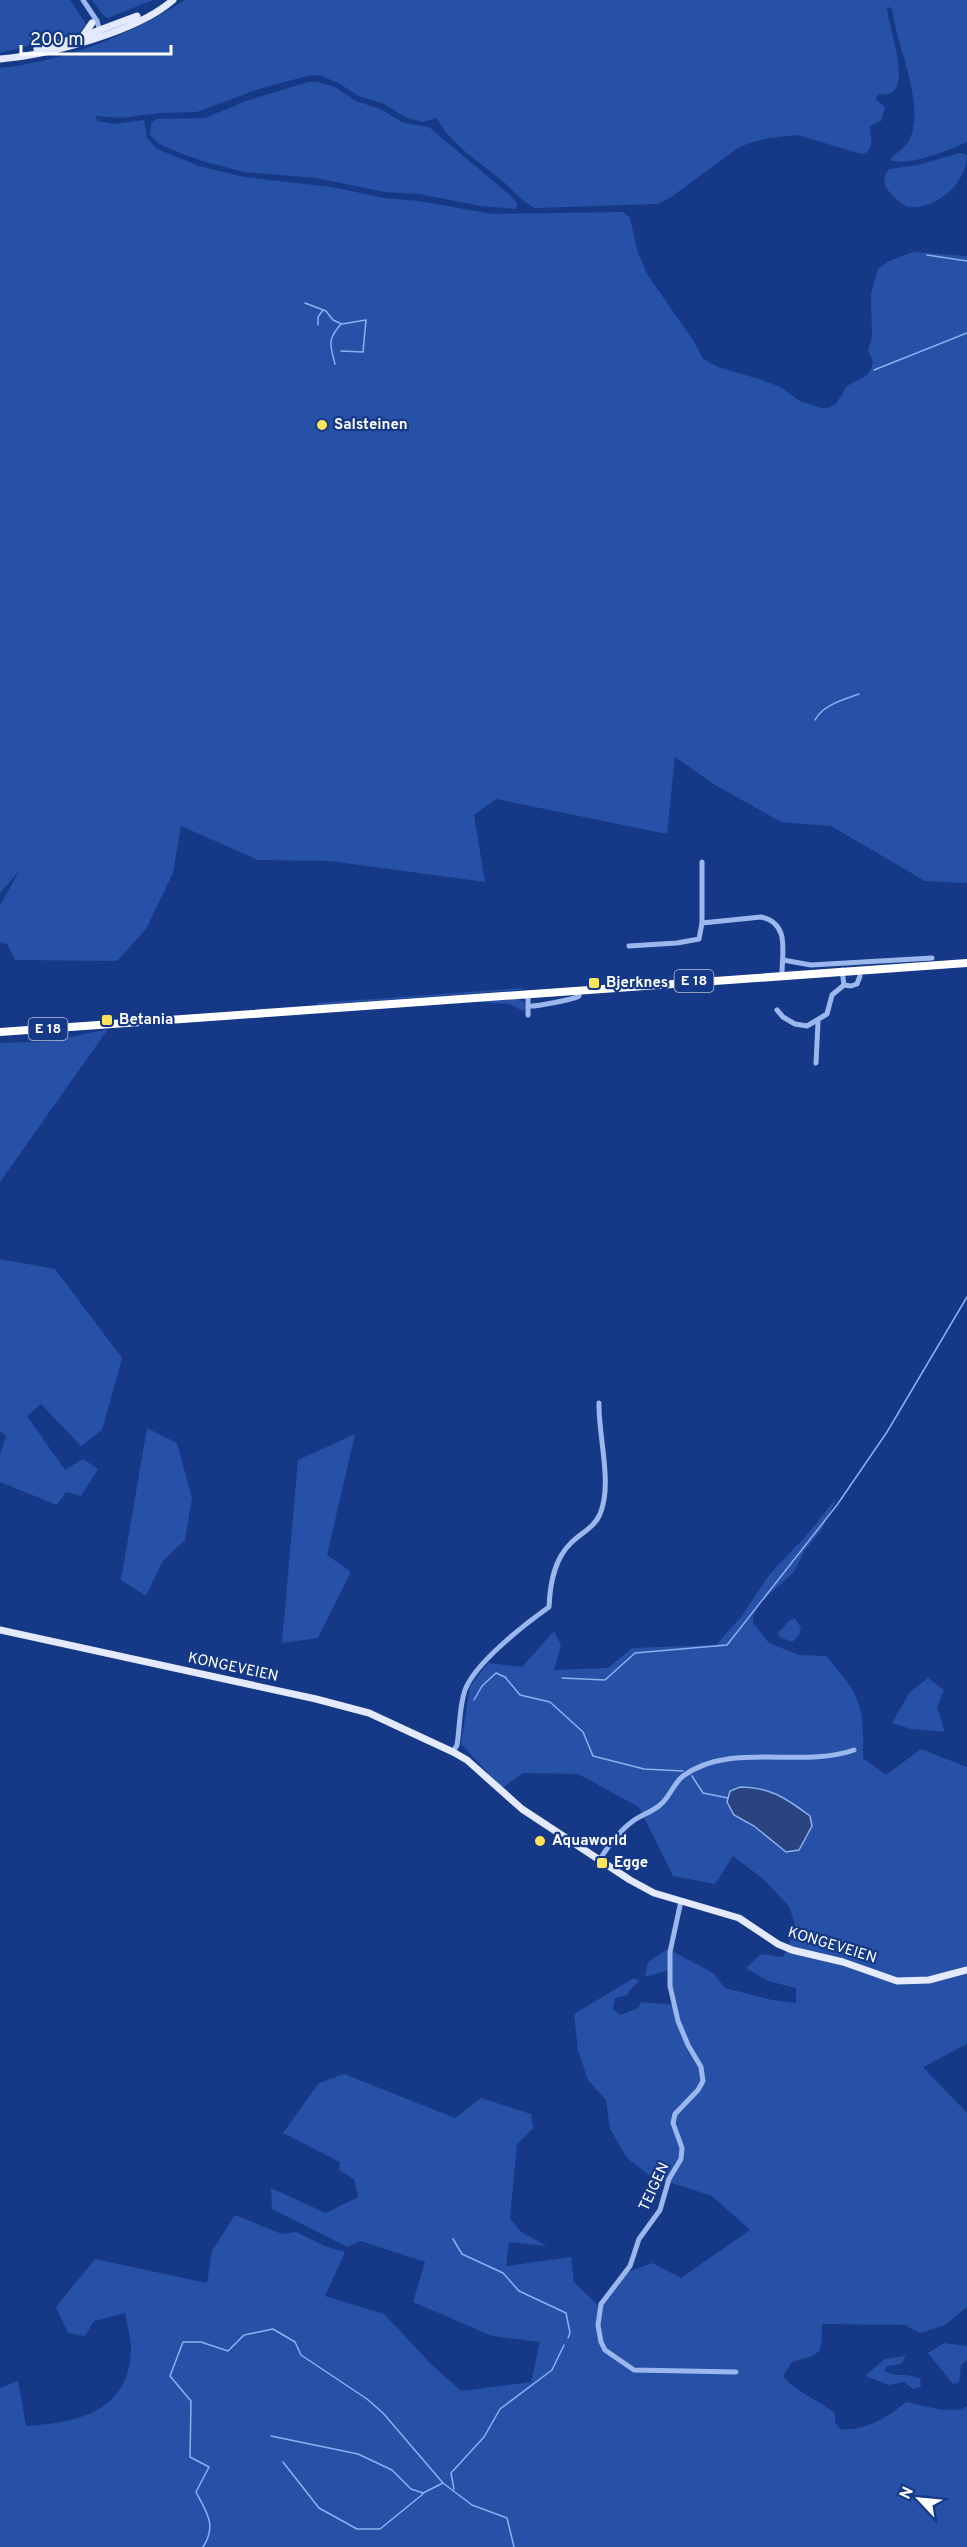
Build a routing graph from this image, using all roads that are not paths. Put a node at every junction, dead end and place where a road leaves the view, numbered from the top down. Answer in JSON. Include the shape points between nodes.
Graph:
{"nodes":[{"id":1,"x":83,"y":0,"type":"edge"},
{"id":2,"x":171,"y":0,"type":"edge"},
{"id":3,"x":90,"y":13,"type":"junction"},
{"id":4,"x":92,"y":23,"type":"junction"},
{"id":5,"x":99,"y":33,"type":"junction"},
{"id":6,"x":81,"y":37,"type":"junction"},
{"id":7,"x":0,"y":59,"type":"edge"},
{"id":8,"x":702,"y":862,"type":"dead end"},
{"id":9,"x":702,"y":923,"type":"junction"},
{"id":10,"x":629,"y":946,"type":"dead end"},
{"id":11,"x":932,"y":958,"type":"dead end"},
{"id":12,"x":783,"y":960,"type":"junction"},
{"id":13,"x":967,"y":963,"type":"edge"},
{"id":14,"x":842,"y":970,"type":"junction"},
{"id":15,"x":782,"y":975,"type":"junction"},
{"id":16,"x":860,"y":976,"type":"dead end"},
{"id":17,"x":844,"y":985,"type":"junction"},
{"id":18,"x":578,"y":989,"type":"junction"},
{"id":19,"x":528,"y":993,"type":"junction"},
{"id":20,"x":529,"y":1006,"type":"junction"},
{"id":21,"x":777,"y":1010,"type":"dead end"},
{"id":22,"x":528,"y":1016,"type":"dead end"},
{"id":23,"x":818,"y":1022,"type":"junction"},
{"id":24,"x":0,"y":1032,"type":"edge"},
{"id":25,"x":816,"y":1063,"type":"dead end"},
{"id":26,"x":599,"y":1403,"type":"dead end"},
{"id":27,"x":0,"y":1630,"type":"edge"},
{"id":28,"x":854,"y":1750,"type":"dead end"},
{"id":29,"x":453,"y":1752,"type":"junction"},
{"id":30,"x":600,"y":1859,"type":"junction"},
{"id":31,"x":681,"y":1901,"type":"junction"},
{"id":32,"x":967,"y":1970,"type":"edge"},
{"id":33,"x":736,"y":2372,"type":"dead end"}],
"edges":[{"from":1,"to":3,"type":"street"},
{"from":2,"to":5,"type":"main road","via":[[152,13]]},
{"from":3,"to":4,"type":"street"},
{"from":3,"to":5,"type":"street","via":[[97,21]]},
{"from":4,"to":5,"type":"street"},
{"from":4,"to":6,"type":"main road"},
{"from":5,"to":6,"type":"main road"},
{"from":5,"to":7,"type":"main road","via":[[57,50]]},
{"from":6,"to":7,"type":"main road"},
{"from":8,"to":9,"type":"street"},
{"from":9,"to":10,"type":"street","via":[[701,935],[696,940]]},
{"from":9,"to":12,"type":"street","via":[[770,919],[778,924],[782,934]]},
{"from":11,"to":12,"type":"street","via":[[811,965]]},
{"from":12,"to":15,"type":"street"},
{"from":13,"to":14,"type":"highway","number":"E 18"},
{"from":14,"to":15,"type":"highway","number":"E 18"},
{"from":14,"to":17,"type":"street"},
{"from":15,"to":18,"type":"highway","number":"E 18"},
{"from":16,"to":17,"type":"street","via":[[857,984]]},
{"from":17,"to":23,"type":"street","via":[[832,995],[827,1014]]},
{"from":18,"to":19,"type":"highway","number":"E 18"},
{"from":18,"to":20,"type":"street","via":[[575,999]]},
{"from":19,"to":20,"type":"street"},
{"from":19,"to":24,"type":"highway","number":"E 18"},
{"from":20,"to":22,"type":"street"},
{"from":21,"to":23,"type":"street","via":[[800,1026]]},
{"from":23,"to":25,"type":"street"},
{"from":26,"to":29,"type":"street","via":[[604,1480],[601,1513],[557,1562],[549,1606],[499,1649],[468,1683]]},
{"from":27,"to":29,"type":"main road","name":"KONGEVEIEN","via":[[349,1707]]},
{"from":28,"to":30,"type":"street","via":[[809,1758],[738,1758],[691,1772],[680,1779],[660,1805],[625,1827]]},
{"from":29,"to":30,"type":"main road","name":"KONGEVEIEN","via":[[522,1809]]},
{"from":30,"to":31,"type":"main road","name":"KONGEVEIEN","via":[[644,1888]]},
{"from":31,"to":32,"type":"main road","name":"KONGEVEIEN","via":[[738,1917],[792,1950],[897,1981],[929,1980]]},
{"from":31,"to":33,"type":"street","name":"TEIGEN","via":[[670,1952],[670,1986],[682,2032],[704,2078],[675,2114],[681,2159],[669,2179],[660,2210],[639,2239],[630,2266],[601,2304],[600,2336],[607,2353],[634,2370]]}]}
